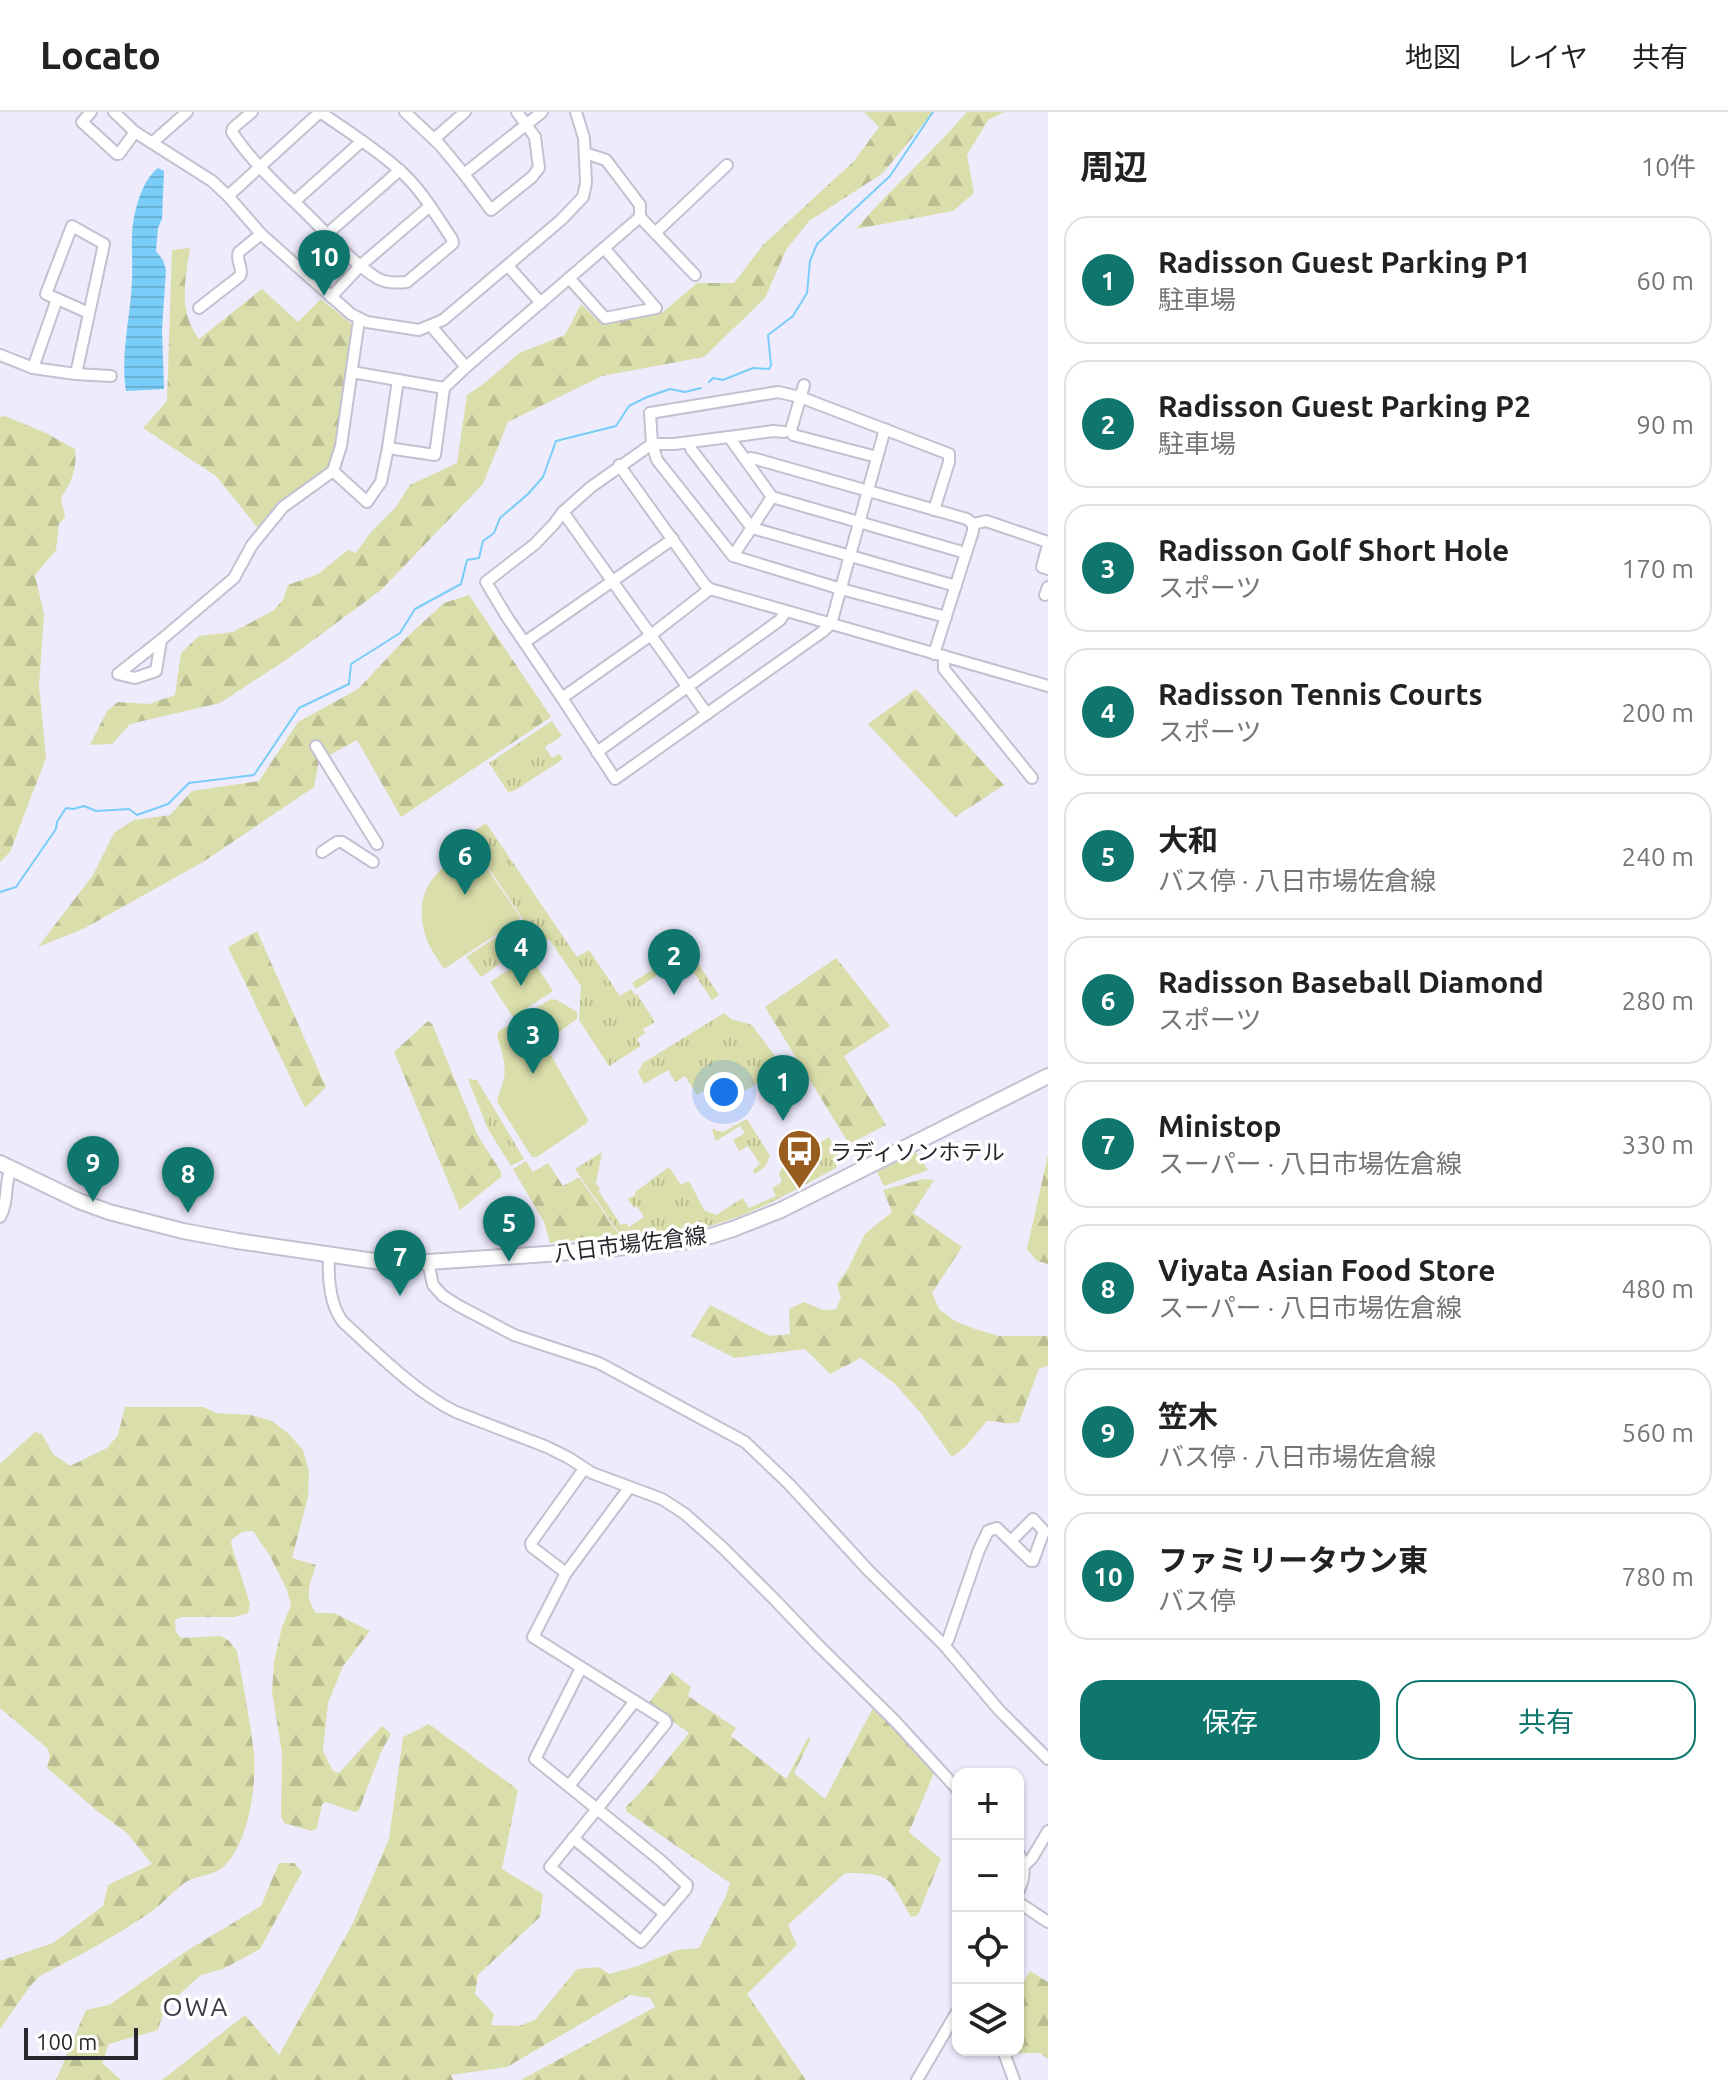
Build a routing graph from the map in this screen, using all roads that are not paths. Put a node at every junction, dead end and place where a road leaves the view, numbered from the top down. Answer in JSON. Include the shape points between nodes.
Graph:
{"nodes":[{"id":1,"x":91,"y":112,"type":"edge"},
{"id":2,"x":114,"y":112,"type":"edge"},
{"id":3,"x":187,"y":112,"type":"edge"},
{"id":4,"x":252,"y":112,"type":"edge"},
{"id":5,"x":320,"y":112,"type":"edge"},
{"id":6,"x":405,"y":112,"type":"edge"},
{"id":7,"x":465,"y":112,"type":"edge"},
{"id":8,"x":517,"y":112,"type":"edge"},
{"id":9,"x":542,"y":112,"type":"edge"},
{"id":10,"x":576,"y":112,"type":"edge"},
{"id":11,"x":525,"y":124,"type":"junction"},
{"id":12,"x":135,"y":132,"type":"junction"},
{"id":13,"x":434,"y":139,"type":"junction"},
{"id":14,"x":362,"y":141,"type":"junction"},
{"id":15,"x":152,"y":143,"type":"junction"},
{"id":16,"x":585,"y":153,"type":"junction"},
{"id":17,"x":727,"y":165,"type":"dead end"},
{"id":18,"x":261,"y":166,"type":"junction"},
{"id":19,"x":400,"y":170,"type":"junction"},
{"id":20,"x":464,"y":174,"type":"junction"},
{"id":21,"x":228,"y":196,"type":"junction"},
{"id":22,"x":295,"y":201,"type":"junction"},
{"id":23,"x":430,"y":206,"type":"junction"},
{"id":24,"x":640,"y":217,"type":"junction"},
{"id":25,"x":655,"y":233,"type":"junction"},
{"id":26,"x":261,"y":234,"type":"junction"},
{"id":27,"x":327,"y":234,"type":"junction"},
{"id":28,"x":604,"y":248,"type":"junction"},
{"id":29,"x":361,"y":265,"type":"junction"},
{"id":30,"x":508,"y":266,"type":"junction"},
{"id":31,"x":695,"y":275,"type":"dead end"},
{"id":32,"x":569,"y":278,"type":"junction"},
{"id":33,"x":331,"y":297,"type":"junction"},
{"id":34,"x":57,"y":299,"type":"junction"},
{"id":35,"x":541,"y":303,"type":"junction"},
{"id":36,"x":199,"y":308,"type":"dead end"},
{"id":37,"x":89,"y":313,"type":"junction"},
{"id":38,"x":359,"y":320,"type":"junction"},
{"id":39,"x":431,"y":326,"type":"junction"},
{"id":40,"x":0,"y":355,"type":"edge"},
{"id":41,"x":466,"y":367,"type":"junction"},
{"id":42,"x":33,"y":368,"type":"junction"},
{"id":43,"x":352,"y":372,"type":"junction"},
{"id":44,"x":76,"y":374,"type":"junction"},
{"id":45,"x":111,"y":376,"type":"dead end"},
{"id":46,"x":398,"y":380,"type":"junction"},
{"id":47,"x":804,"y":385,"type":"dead end"},
{"id":48,"x":444,"y":388,"type":"junction"},
{"id":49,"x":800,"y":397,"type":"junction"},
{"id":50,"x":885,"y":429,"type":"junction"},
{"id":51,"x":784,"y":432,"type":"dead end"},
{"id":52,"x":729,"y":437,"type":"junction"},
{"id":53,"x":690,"y":442,"type":"junction"},
{"id":54,"x":652,"y":444,"type":"junction"},
{"id":55,"x":388,"y":448,"type":"junction"},
{"id":56,"x":877,"y":457,"type":"junction"},
{"id":57,"x":746,"y":460,"type":"junction"},
{"id":58,"x":619,"y":465,"type":"junction"},
{"id":59,"x":333,"y":471,"type":"junction"},
{"id":60,"x":868,"y":490,"type":"junction"},
{"id":61,"x":772,"y":497,"type":"junction"},
{"id":62,"x":934,"y":510,"type":"junction"},
{"id":63,"x":563,"y":512,"type":"junction"},
{"id":64,"x":858,"y":522,"type":"junction"},
{"id":65,"x":973,"y":524,"type":"junction"},
{"id":66,"x":752,"y":528,"type":"junction"},
{"id":67,"x":673,"y":539,"type":"junction"},
{"id":68,"x":1048,"y":544,"type":"edge"},
{"id":69,"x":966,"y":553,"type":"junction"},
{"id":70,"x":849,"y":555,"type":"junction"},
{"id":71,"x":733,"y":556,"type":"junction"},
{"id":72,"x":1048,"y":569,"type":"edge"},
{"id":73,"x":613,"y":581,"type":"junction"},
{"id":74,"x":956,"y":586,"type":"junction"},
{"id":75,"x":710,"y":589,"type":"junction"},
{"id":76,"x":841,"y":589,"type":"junction"},
{"id":77,"x":786,"y":611,"type":"junction"},
{"id":78,"x":946,"y":617,"type":"junction"},
{"id":79,"x":831,"y":624,"type":"junction"},
{"id":80,"x":651,"y":635,"type":"junction"},
{"id":81,"x":161,"y":640,"type":"dead end"},
{"id":82,"x":525,"y":642,"type":"junction"},
{"id":83,"x":939,"y":655,"type":"junction"},
{"id":84,"x":1048,"y":686,"type":"edge"},
{"id":85,"x":688,"y":687,"type":"junction"},
{"id":86,"x":562,"y":698,"type":"junction"},
{"id":87,"x":707,"y":714,"type":"junction"},
{"id":88,"x":316,"y":746,"type":"dead end"},
{"id":89,"x":597,"y":752,"type":"junction"},
{"id":90,"x":1032,"y":778,"type":"dead end"},
{"id":91,"x":377,"y":844,"type":"dead end"},
{"id":92,"x":322,"y":852,"type":"dead end"},
{"id":93,"x":373,"y":862,"type":"dead end"},
{"id":94,"x":1048,"y":1076,"type":"edge"},
{"id":95,"x":6,"y":1166,"type":"edge"},
{"id":96,"x":0,"y":1217,"type":"edge"},
{"id":97,"x":329,"y":1256,"type":"junction"},
{"id":98,"x":428,"y":1262,"type":"junction"},
{"id":99,"x":584,"y":1469,"type":"junction"},
{"id":100,"x":629,"y":1488,"type":"junction"},
{"id":101,"x":1011,"y":1541,"type":"dead end"},
{"id":102,"x":566,"y":1573,"type":"junction"},
{"id":103,"x":944,"y":1645,"type":"junction"},
{"id":104,"x":581,"y":1668,"type":"junction"},
{"id":105,"x":635,"y":1701,"type":"junction"},
{"id":106,"x":1048,"y":1759,"type":"edge"},
{"id":107,"x":952,"y":1783,"type":"edge"},
{"id":108,"x":569,"y":1786,"type":"junction"},
{"id":109,"x":597,"y":1809,"type":"junction"},
{"id":110,"x":1048,"y":1831,"type":"edge"},
{"id":111,"x":573,"y":1838,"type":"junction"},
{"id":112,"x":1024,"y":1866,"type":"edge"},
{"id":113,"x":1024,"y":1906,"type":"edge"},
{"id":114,"x":665,"y":1914,"type":"junction"},
{"id":115,"x":1048,"y":1922,"type":"edge"},
{"id":116,"x":952,"y":2020,"type":"edge"},
{"id":117,"x":1005,"y":2056,"type":"edge"},
{"id":118,"x":917,"y":2080,"type":"edge"},
{"id":119,"x":1014,"y":2080,"type":"edge"}],
"edges":[{"from":1,"to":12,"type":"street","via":[[82,122],[117,154]]},
{"from":2,"to":12,"type":"street"},
{"from":3,"to":15,"type":"street"},
{"from":4,"to":18,"type":"street","via":[[232,132]]},
{"from":5,"to":14,"type":"street"},
{"from":5,"to":18,"type":"street"},
{"from":6,"to":13,"type":"street"},
{"from":7,"to":13,"type":"street"},
{"from":8,"to":11,"type":"street"},
{"from":9,"to":11,"type":"street"},
{"from":10,"to":16,"type":"street"},
{"from":11,"to":20,"type":"street"},
{"from":11,"to":20,"type":"street","via":[[537,142],[539,168],[532,177],[491,210]]},
{"from":12,"to":15,"type":"street"},
{"from":13,"to":20,"type":"street"},
{"from":14,"to":19,"type":"street"},
{"from":14,"to":22,"type":"street"},
{"from":15,"to":21,"type":"street"},
{"from":16,"to":24,"type":"street","via":[[606,160],[640,205]]},
{"from":16,"to":30,"type":"street","via":[[583,197]]},
{"from":17,"to":25,"type":"street"},
{"from":18,"to":21,"type":"street"},
{"from":18,"to":22,"type":"street"},
{"from":19,"to":23,"type":"street"},
{"from":19,"to":27,"type":"street"},
{"from":21,"to":26,"type":"street"},
{"from":22,"to":27,"type":"street"},
{"from":23,"to":29,"type":"street"},
{"from":23,"to":29,"type":"street","via":[[453,243],[415,277],[401,283],[379,280]]},
{"from":24,"to":25,"type":"street"},
{"from":24,"to":28,"type":"street"},
{"from":25,"to":31,"type":"street"},
{"from":26,"to":33,"type":"street"},
{"from":26,"to":36,"type":"street","via":[[239,252],[240,276]]},
{"from":27,"to":29,"type":"street"},
{"from":28,"to":32,"type":"street"},
{"from":28,"to":32,"type":"street","via":[[656,308],[605,318]]},
{"from":29,"to":33,"type":"street"},
{"from":30,"to":35,"type":"street"},
{"from":30,"to":39,"type":"street"},
{"from":32,"to":35,"type":"street"},
{"from":33,"to":38,"type":"street"},
{"from":34,"to":37,"type":"street"},
{"from":34,"to":37,"type":"street","via":[[46,294],[72,226],[104,244]]},
{"from":34,"to":42,"type":"street"},
{"from":35,"to":41,"type":"street"},
{"from":37,"to":44,"type":"street"},
{"from":38,"to":39,"type":"street","via":[[419,330]]},
{"from":38,"to":43,"type":"street"},
{"from":39,"to":41,"type":"street"},
{"from":40,"to":42,"type":"street"},
{"from":41,"to":48,"type":"street"},
{"from":42,"to":44,"type":"street"},
{"from":43,"to":46,"type":"street"},
{"from":43,"to":59,"type":"street"},
{"from":44,"to":45,"type":"street"},
{"from":46,"to":48,"type":"street"},
{"from":46,"to":55,"type":"street"},
{"from":47,"to":49,"type":"street"},
{"from":48,"to":55,"type":"street","via":[[435,455]]},
{"from":49,"to":50,"type":"street"},
{"from":49,"to":54,"type":"street","via":[[778,392],[650,413]]},
{"from":49,"to":56,"type":"street","via":[[793,435]]},
{"from":50,"to":56,"type":"street"},
{"from":50,"to":62,"type":"street","via":[[949,454]]},
{"from":51,"to":52,"type":"street"},
{"from":52,"to":53,"type":"street"},
{"from":52,"to":57,"type":"street"},
{"from":53,"to":54,"type":"street"},
{"from":53,"to":66,"type":"street"},
{"from":54,"to":58,"type":"street"},
{"from":54,"to":71,"type":"street","via":[[657,460]]},
{"from":55,"to":59,"type":"street","via":[[381,482],[367,502]]},
{"from":56,"to":60,"type":"street"},
{"from":57,"to":60,"type":"street"},
{"from":57,"to":61,"type":"street"},
{"from":58,"to":63,"type":"street"},
{"from":58,"to":67,"type":"street"},
{"from":59,"to":81,"type":"street","via":[[283,507],[234,578]]},
{"from":60,"to":62,"type":"street"},
{"from":60,"to":64,"type":"street"},
{"from":61,"to":64,"type":"street"},
{"from":61,"to":66,"type":"street"},
{"from":62,"to":65,"type":"street"},
{"from":63,"to":73,"type":"street"},
{"from":63,"to":82,"type":"street","via":[[535,544],[486,582]]},
{"from":64,"to":69,"type":"street"},
{"from":64,"to":70,"type":"street"},
{"from":65,"to":68,"type":"street","via":[[986,521]]},
{"from":65,"to":69,"type":"street"},
{"from":66,"to":70,"type":"street"},
{"from":66,"to":71,"type":"street"},
{"from":67,"to":73,"type":"street"},
{"from":67,"to":75,"type":"street"},
{"from":68,"to":72,"type":"street","via":[[1042,567]]},
{"from":69,"to":74,"type":"street"},
{"from":70,"to":74,"type":"street"},
{"from":70,"to":76,"type":"street"},
{"from":71,"to":76,"type":"street"},
{"from":73,"to":80,"type":"street"},
{"from":73,"to":82,"type":"street"},
{"from":74,"to":78,"type":"street"},
{"from":75,"to":77,"type":"street"},
{"from":75,"to":80,"type":"street"},
{"from":76,"to":78,"type":"street"},
{"from":76,"to":79,"type":"street"},
{"from":77,"to":79,"type":"street"},
{"from":77,"to":85,"type":"street"},
{"from":78,"to":83,"type":"street"},
{"from":79,"to":83,"type":"street"},
{"from":79,"to":87,"type":"street"},
{"from":80,"to":85,"type":"street"},
{"from":80,"to":86,"type":"street"},
{"from":82,"to":86,"type":"street"},
{"from":83,"to":84,"type":"street"},
{"from":83,"to":90,"type":"street","via":[[944,669]]},
{"from":85,"to":87,"type":"street"},
{"from":85,"to":89,"type":"street"},
{"from":86,"to":89,"type":"street"},
{"from":87,"to":89,"type":"street","via":[[615,779]]},
{"from":88,"to":91,"type":"street"},
{"from":92,"to":93,"type":"street","via":[[342,842]]},
{"from":94,"to":98,"type":"main road","name":"八日市場佐倉線","via":[[781,1210],[711,1236]]},
{"from":95,"to":96,"type":"street"},
{"from":95,"to":97,"type":"main road","name":"八日市場佐倉線","via":[[128,1218]]},
{"from":97,"to":98,"type":"main road","name":"八日市場佐倉線"},
{"from":97,"to":99,"type":"street","via":[[338,1315],[416,1387],[442,1406],[547,1447]]},
{"from":98,"to":103,"type":"street","via":[[437,1290],[469,1312],[514,1335],[599,1363],[745,1442]]},
{"from":99,"to":100,"type":"street"},
{"from":99,"to":102,"type":"street","via":[[531,1543]]},
{"from":100,"to":102,"type":"street"},
{"from":100,"to":107,"type":"street","via":[[672,1504],[699,1526]]},
{"from":101,"to":103,"type":"street","via":[[995,1528],[984,1537]]},
{"from":102,"to":104,"type":"street","via":[[533,1637]]},
{"from":103,"to":106,"type":"street"},
{"from":104,"to":105,"type":"street"},
{"from":104,"to":108,"type":"street","via":[[535,1759]]},
{"from":105,"to":108,"type":"street"},
{"from":105,"to":109,"type":"street","via":[[666,1723]]},
{"from":108,"to":109,"type":"street"},
{"from":109,"to":111,"type":"street"},
{"from":109,"to":114,"type":"street","via":[[687,1885]]},
{"from":110,"to":112,"type":"street"},
{"from":111,"to":114,"type":"street"},
{"from":111,"to":114,"type":"street","via":[[550,1867],[641,1942]]},
{"from":113,"to":115,"type":"street"},
{"from":116,"to":118,"type":"street"},
{"from":117,"to":119,"type":"street"}]}
